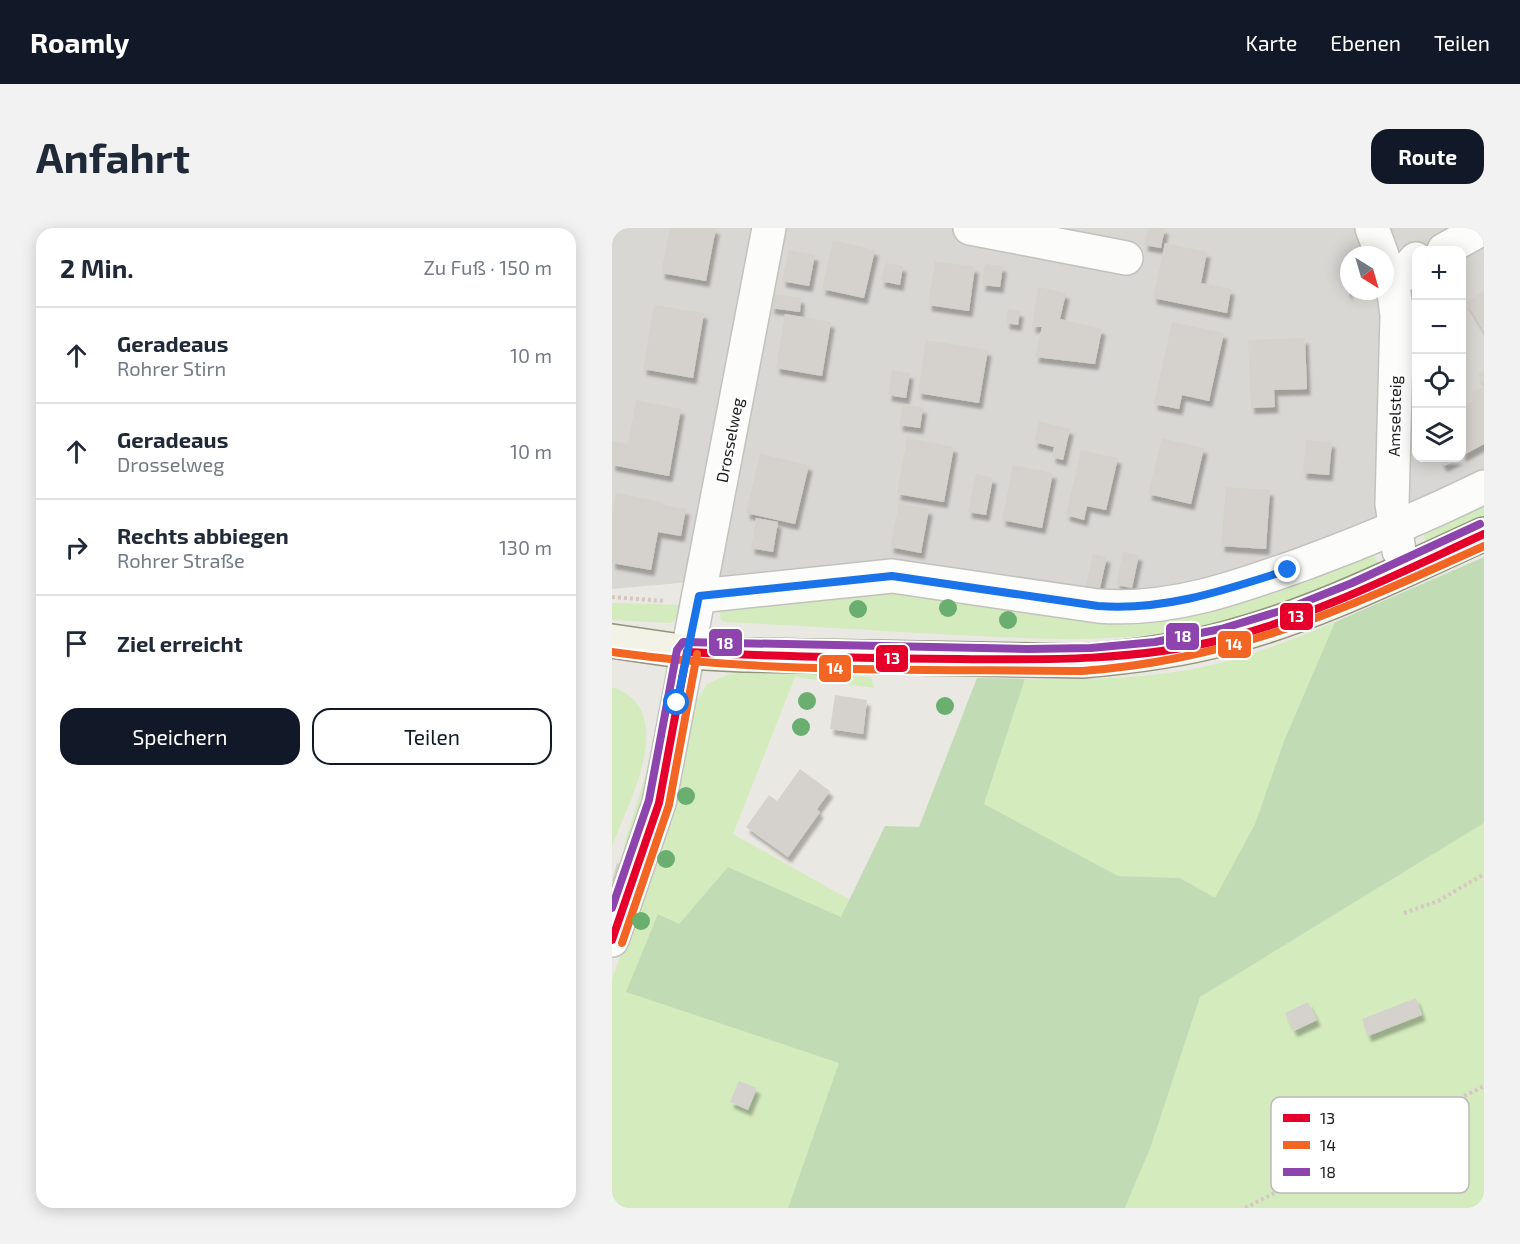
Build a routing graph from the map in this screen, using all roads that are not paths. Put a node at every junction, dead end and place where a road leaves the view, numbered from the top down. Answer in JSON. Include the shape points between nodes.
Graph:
{"nodes":[{"id":1,"x":769,"y":228,"type":"edge"},
{"id":2,"x":970,"y":228,"type":"edge"},
{"id":3,"x":1372,"y":228,"type":"edge"},
{"id":4,"x":1440,"y":228,"type":"edge"},
{"id":5,"x":1484,"y":228,"type":"edge"},
{"id":6,"x":1032,"y":233,"type":"edge"},
{"id":7,"x":1379,"y":246,"type":"edge"},
{"id":8,"x":1427,"y":246,"type":"edge"},
{"id":9,"x":1451,"y":246,"type":"edge"},
{"id":10,"x":1126,"y":258,"type":"dead end"},
{"id":11,"x":1412,"y":262,"type":"edge"},
{"id":12,"x":1398,"y":272,"type":"edge"},
{"id":13,"x":1484,"y":487,"type":"edge"},
{"id":14,"x":1395,"y":530,"type":"junction"},
{"id":15,"x":1484,"y":534,"type":"edge"},
{"id":16,"x":1404,"y":570,"type":"junction"},
{"id":17,"x":699,"y":596,"type":"junction"},
{"id":18,"x":612,"y":641,"type":"edge"},
{"id":19,"x":687,"y":652,"type":"junction"},
{"id":20,"x":612,"y":939,"type":"edge"}],
"edges":[{"from":1,"to":17,"type":"street","name":"Drosselweg"},
{"from":2,"to":6,"type":"street"},
{"from":3,"to":7,"type":"street"},
{"from":4,"to":8,"type":"street"},
{"from":5,"to":9,"type":"street"},
{"from":6,"to":10,"type":"street"},
{"from":11,"to":12,"type":"street"},
{"from":12,"to":14,"type":"street","name":"Amselsteig","via":[[1392,504]]},
{"from":13,"to":14,"type":"street"},
{"from":14,"to":16,"type":"street","name":"Amselsteig"},
{"from":14,"to":17,"type":"street","via":[[1229,589],[1169,605],[1132,609],[892,576]]},
{"from":15,"to":16,"type":"main road"},
{"from":16,"to":19,"type":"main road","via":[[1226,639],[1132,657],[1082,661],[885,659]]},
{"from":17,"to":19,"type":"street","name":"Drosselweg"},
{"from":18,"to":19,"type":"main road"},
{"from":19,"to":20,"type":"street","name":"Drosselweg","via":[[659,803]]}]}
